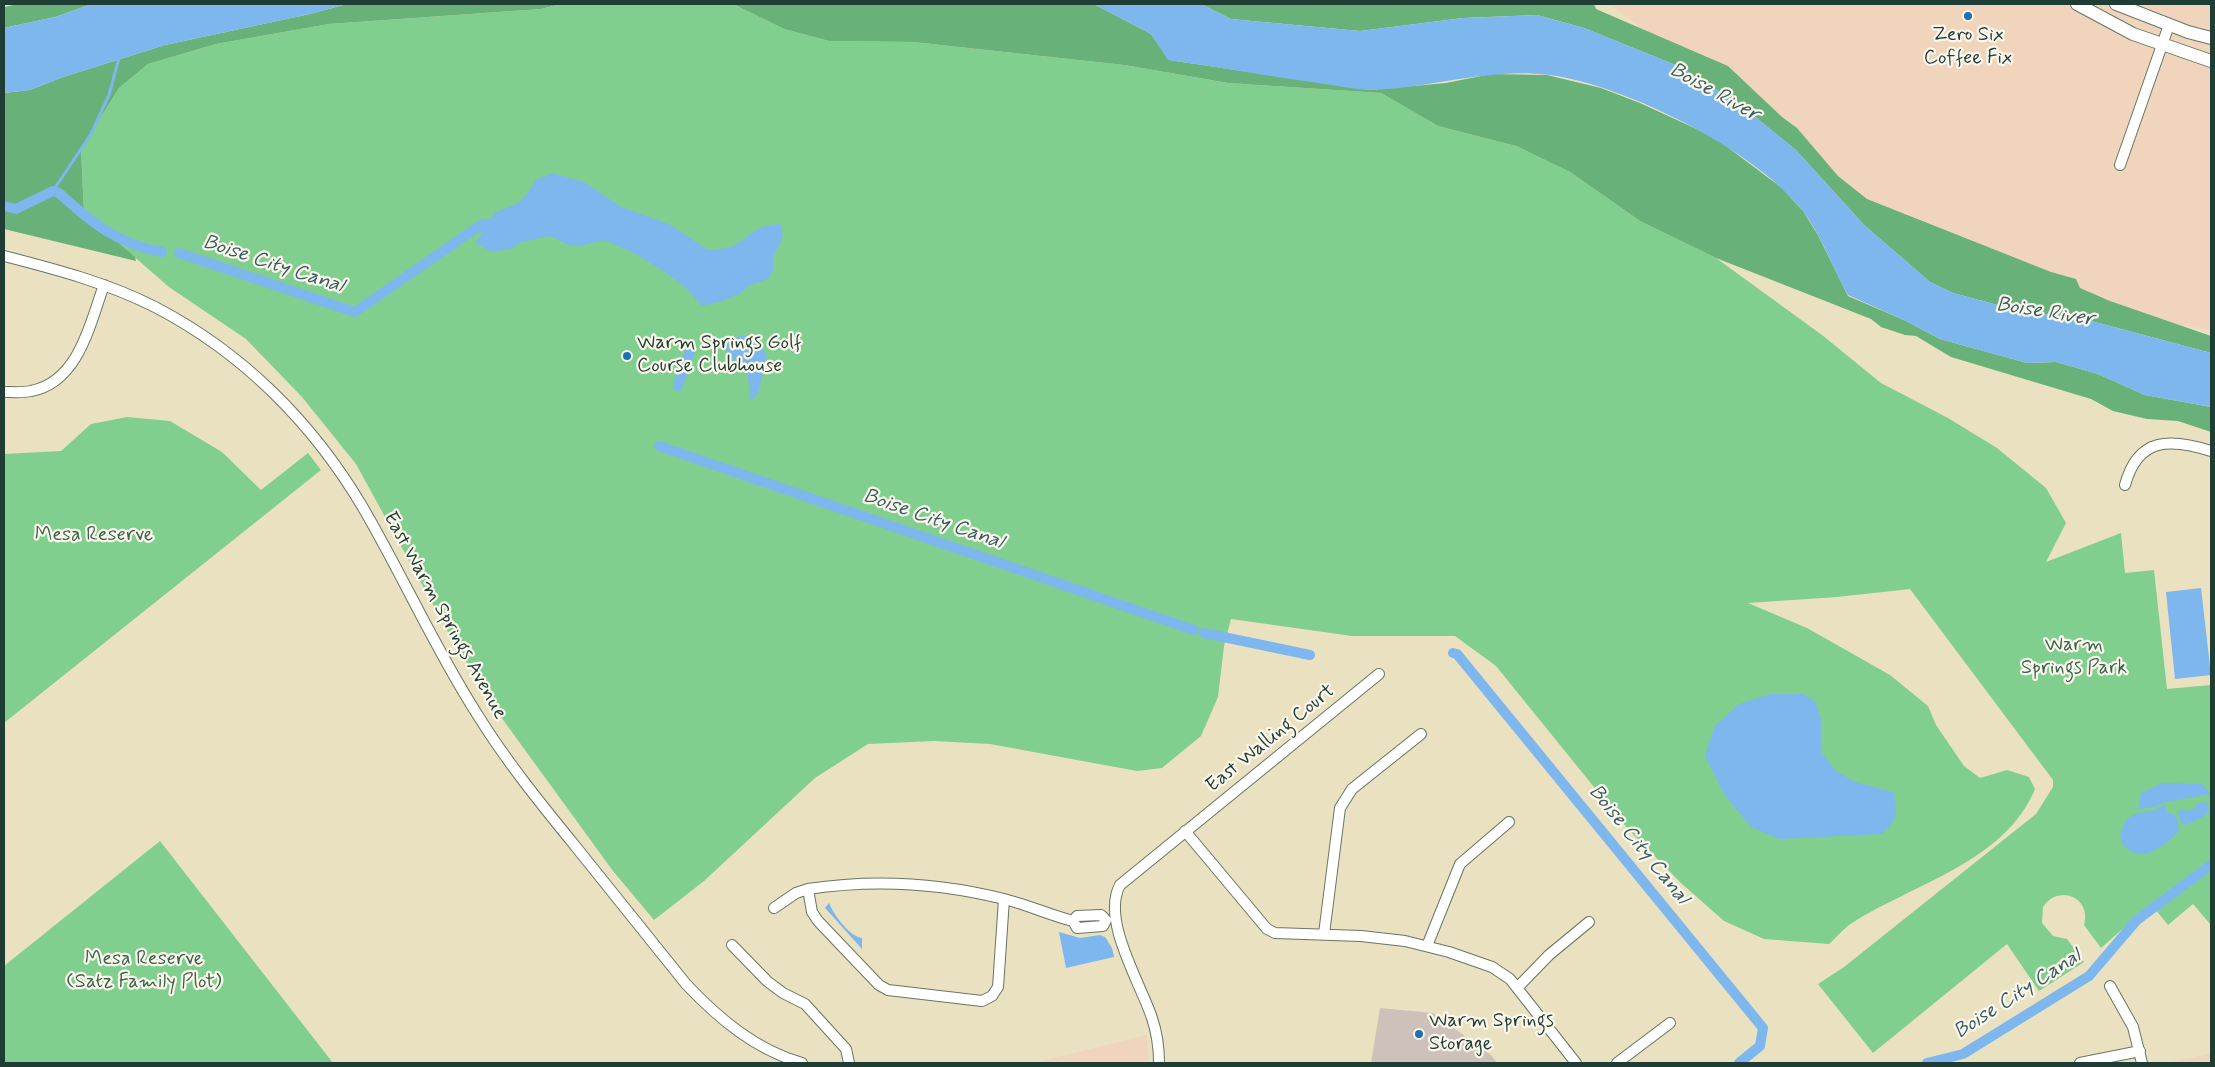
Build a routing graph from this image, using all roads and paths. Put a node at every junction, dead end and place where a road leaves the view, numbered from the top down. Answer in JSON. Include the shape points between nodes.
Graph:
{"nodes":[{"id":1,"x":2077,"y":4,"type":"edge"},
{"id":2,"x":2116,"y":4,"type":"edge"},
{"id":3,"x":2169,"y":25,"type":"junction"},
{"id":4,"x":2211,"y":38,"type":"edge"},
{"id":5,"x":2162,"y":46,"type":"junction"},
{"id":6,"x":2211,"y":61,"type":"edge"},
{"id":7,"x":2120,"y":165,"type":"dead end"},
{"id":8,"x":4,"y":256,"type":"edge"},
{"id":9,"x":104,"y":285,"type":"junction"},
{"id":10,"x":4,"y":392,"type":"edge"},
{"id":11,"x":2211,"y":450,"type":"edge"},
{"id":12,"x":2125,"y":485,"type":"dead end"},
{"id":13,"x":1379,"y":674,"type":"dead end"},
{"id":14,"x":1421,"y":734,"type":"dead end"},
{"id":15,"x":1509,"y":822,"type":"dead end"},
{"id":16,"x":1185,"y":831,"type":"junction"},
{"id":17,"x":808,"y":888,"type":"junction"},
{"id":18,"x":1004,"y":899,"type":"junction"},
{"id":19,"x":774,"y":908,"type":"dead end"},
{"id":20,"x":1110,"y":919,"type":"junction"},
{"id":21,"x":1589,"y":922,"type":"dead end"},
{"id":22,"x":1324,"y":934,"type":"junction"},
{"id":23,"x":732,"y":945,"type":"dead end"},
{"id":24,"x":1427,"y":946,"type":"junction"},
{"id":25,"x":2110,"y":986,"type":"dead end"},
{"id":26,"x":1517,"y":988,"type":"junction"},
{"id":27,"x":1670,"y":1023,"type":"dead end"},
{"id":28,"x":2140,"y":1051,"type":"junction"},
{"id":29,"x":802,"y":1063,"type":"edge"},
{"id":30,"x":849,"y":1063,"type":"edge"},
{"id":31,"x":1159,"y":1063,"type":"edge"},
{"id":32,"x":1576,"y":1063,"type":"edge"},
{"id":33,"x":1617,"y":1063,"type":"edge"},
{"id":34,"x":2080,"y":1063,"type":"edge"},
{"id":35,"x":2142,"y":1063,"type":"edge"}],
"edges":[{"from":1,"to":5,"type":"main road"},
{"from":2,"to":3,"type":"main road"},
{"from":3,"to":4,"type":"main road"},
{"from":3,"to":5,"type":"street"},
{"from":5,"to":6,"type":"main road"},
{"from":5,"to":7,"type":"street"},
{"from":8,"to":9,"type":"street","name":"East Warm Springs Avenue"},
{"from":9,"to":10,"type":"street","via":[[77,356],[65,373],[49,385],[31,391]]},
{"from":9,"to":29,"type":"street","name":"East Warm Springs Avenue","via":[[154,306],[211,341],[286,404],[309,430],[362,506],[459,686],[534,794],[686,984],[712,1011],[741,1034],[785,1058]]},
{"from":11,"to":12,"type":"street","via":[[2168,442],[2150,448],[2136,458]]},
{"from":13,"to":16,"type":"street","name":"East Walling Court"},
{"from":14,"to":22,"type":"street","via":[[1352,789],[1340,808]]},
{"from":15,"to":24,"type":"street","via":[[1460,864]]},
{"from":16,"to":20,"type":"street","name":"East Walling Court","via":[[1120,884]]},
{"from":16,"to":22,"type":"street","via":[[1267,929],[1275,933]]},
{"from":17,"to":18,"type":"street","via":[[854,884],[915,885],[958,889]]},
{"from":17,"to":18,"type":"street","via":[[812,912],[879,985],[899,992],[982,1001],[992,996],[998,987]]},
{"from":17,"to":19,"type":"street"},
{"from":18,"to":20,"type":"street","via":[[1073,921],[1077,928],[1103,926]]},
{"from":20,"to":31,"type":"street","via":[[1153,1020]]},
{"from":21,"to":26,"type":"street","via":[[1549,955]]},
{"from":22,"to":24,"type":"street","via":[[1383,938]]},
{"from":23,"to":30,"type":"street","via":[[767,981],[805,1004],[846,1049]]},
{"from":24,"to":26,"type":"street","via":[[1492,967],[1502,972]]},
{"from":25,"to":28,"type":"street","via":[[2133,1026]]},
{"from":26,"to":32,"type":"street"},
{"from":27,"to":33,"type":"street"},
{"from":28,"to":34,"type":"street"},
{"from":28,"to":35,"type":"street"}]}
